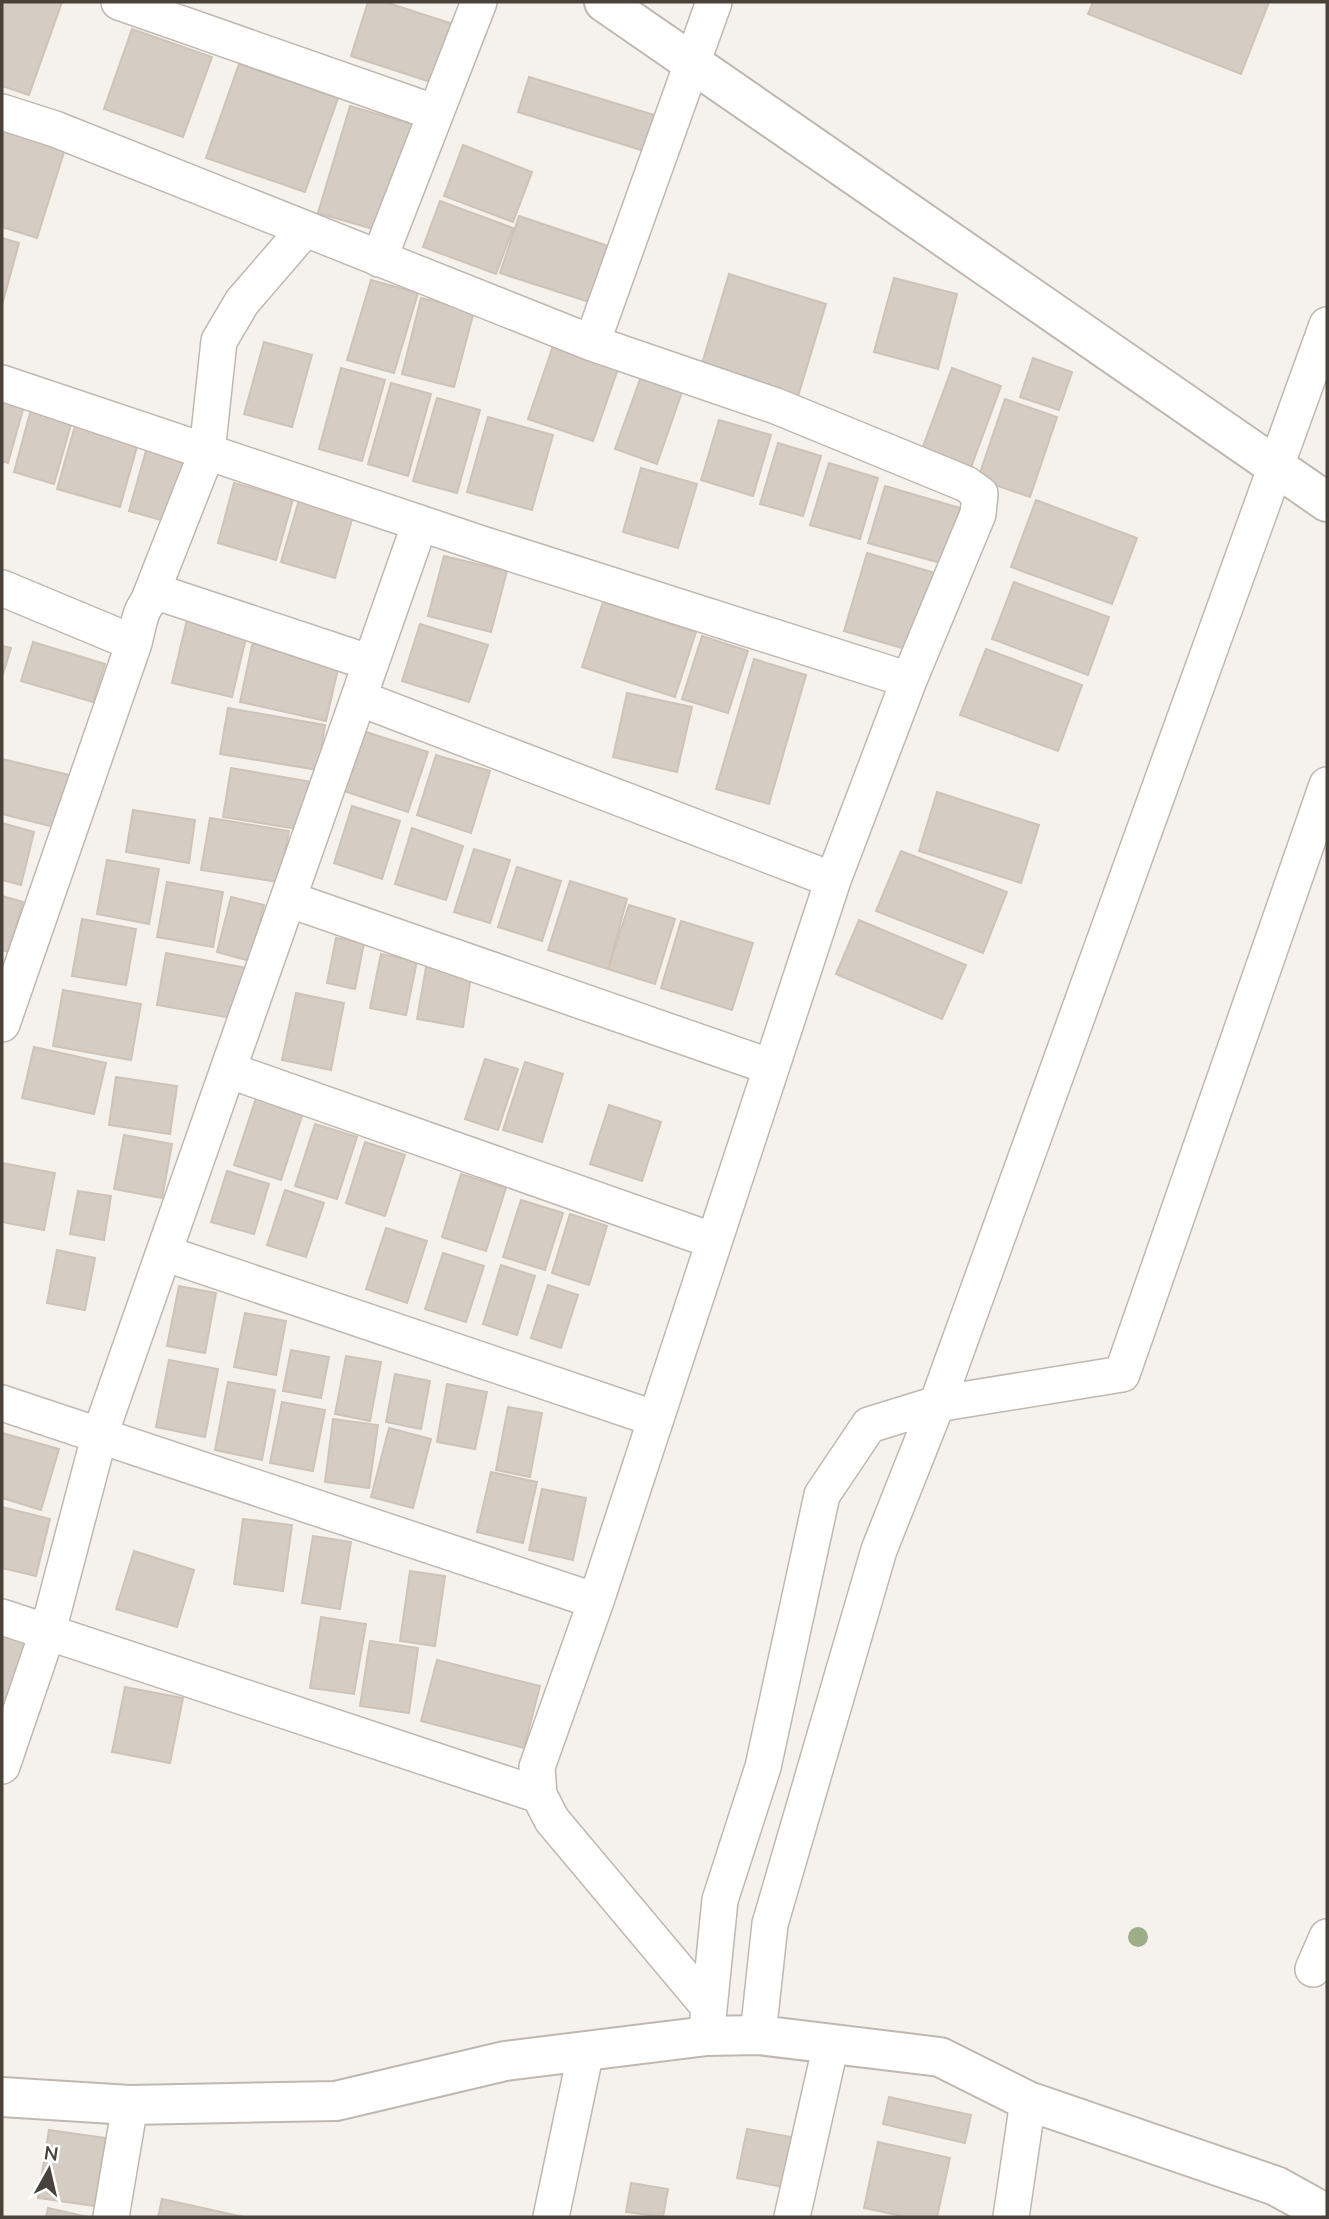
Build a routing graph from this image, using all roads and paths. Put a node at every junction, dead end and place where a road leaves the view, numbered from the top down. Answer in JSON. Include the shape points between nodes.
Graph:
{"nodes":[{"id":1,"x":119,"y":2,"type":"edge"},
{"id":2,"x":479,"y":2,"type":"edge"},
{"id":3,"x":604,"y":2,"type":"edge"},
{"id":4,"x":715,"y":2,"type":"edge"},
{"id":5,"x":693,"y":63,"type":"junction"},
{"id":6,"x":2,"y":111,"type":"edge"},
{"id":7,"x":436,"y":113,"type":"junction"},
{"id":8,"x":305,"y":229,"type":"junction"},
{"id":9,"x":379,"y":258,"type":"junction"},
{"id":10,"x":1327,"y":325,"type":"edge"},
{"id":11,"x":592,"y":343,"type":"junction"},
{"id":12,"x":2,"y":383,"type":"edge"},
{"id":13,"x":207,"y":452,"type":"junction"},
{"id":14,"x":1278,"y":467,"type":"junction"},
{"id":15,"x":1327,"y":502,"type":"edge"},
{"id":16,"x":420,"y":523,"type":"junction"},
{"id":17,"x":2,"y":588,"type":"edge"},
{"id":18,"x":150,"y":597,"type":"junction"},
{"id":19,"x":134,"y":643,"type":"junction"},
{"id":20,"x":371,"y":663,"type":"junction"},
{"id":21,"x":909,"y":680,"type":"junction"},
{"id":22,"x":359,"y":698,"type":"junction"},
{"id":23,"x":1327,"y":785,"type":"edge"},
{"id":24,"x":833,"y":880,"type":"junction"},
{"id":25,"x":288,"y":899,"type":"junction"},
{"id":26,"x":2,"y":1024,"type":"edge"},
{"id":27,"x":771,"y":1067,"type":"junction"},
{"id":28,"x":228,"y":1070,"type":"junction"},
{"id":29,"x":714,"y":1241,"type":"junction"},
{"id":30,"x":164,"y":1253,"type":"junction"},
{"id":31,"x":2,"y":1403,"type":"edge"},
{"id":32,"x":937,"y":1404,"type":"junction"},
{"id":33,"x":656,"y":1419,"type":"junction"},
{"id":34,"x":99,"y":1437,"type":"junction"},
{"id":35,"x":596,"y":1601,"type":"junction"},
{"id":36,"x":2,"y":1617,"type":"edge"},
{"id":37,"x":48,"y":1631,"type":"junction"},
{"id":38,"x":2,"y":1766,"type":"edge"},
{"id":39,"x":540,"y":1795,"type":"junction"},
{"id":40,"x":1327,"y":1937,"type":"edge"},
{"id":41,"x":1313,"y":1969,"type":"dead end"},
{"id":42,"x":708,"y":2021,"type":"junction"},
{"id":43,"x":758,"y":2035,"type":"junction"},
{"id":44,"x":831,"y":2044,"type":"junction"},
{"id":45,"x":586,"y":2051,"type":"junction"},
{"id":46,"x":2,"y":2097,"type":"edge"},
{"id":47,"x":1028,"y":2101,"type":"junction"},
{"id":48,"x":130,"y":2105,"type":"junction"},
{"id":49,"x":1327,"y":2214,"type":"edge"},
{"id":50,"x":111,"y":2217,"type":"edge"},
{"id":51,"x":551,"y":2217,"type":"edge"},
{"id":52,"x":792,"y":2217,"type":"edge"},
{"id":53,"x":1011,"y":2217,"type":"edge"}],
"edges":[{"from":1,"to":7,"type":"street"},
{"from":2,"to":7,"type":"street"},
{"from":3,"to":5,"type":"street"},
{"from":4,"to":5,"type":"street"},
{"from":5,"to":11,"type":"street"},
{"from":5,"to":14,"type":"street"},
{"from":6,"to":8,"type":"street"},
{"from":7,"to":9,"type":"street"},
{"from":8,"to":9,"type":"street"},
{"from":8,"to":13,"type":"street","via":[[243,302],[219,341]]},
{"from":9,"to":11,"type":"street"},
{"from":10,"to":14,"type":"street"},
{"from":11,"to":21,"type":"street","via":[[776,406],[981,494],[978,514]]},
{"from":12,"to":13,"type":"street"},
{"from":13,"to":16,"type":"street"},
{"from":13,"to":18,"type":"street"},
{"from":14,"to":15,"type":"street"},
{"from":14,"to":32,"type":"street"},
{"from":16,"to":20,"type":"street"},
{"from":16,"to":21,"type":"street"},
{"from":17,"to":19,"type":"street"},
{"from":18,"to":19,"type":"street"},
{"from":18,"to":20,"type":"street","via":[[160,593]]},
{"from":19,"to":26,"type":"street"},
{"from":20,"to":22,"type":"street"},
{"from":21,"to":24,"type":"street"},
{"from":22,"to":24,"type":"street"},
{"from":22,"to":25,"type":"street"},
{"from":23,"to":32,"type":"street","via":[[1122,1374]]},
{"from":24,"to":27,"type":"street"},
{"from":25,"to":27,"type":"street"},
{"from":25,"to":28,"type":"street"},
{"from":27,"to":29,"type":"street"},
{"from":28,"to":29,"type":"street"},
{"from":28,"to":30,"type":"street"},
{"from":29,"to":33,"type":"street"},
{"from":30,"to":33,"type":"street"},
{"from":30,"to":34,"type":"street"},
{"from":31,"to":34,"type":"street"},
{"from":32,"to":42,"type":"street","via":[[869,1425],[822,1494],[763,1767],[720,1900]]},
{"from":32,"to":43,"type":"street","via":[[879,1550],[770,1924]]},
{"from":33,"to":35,"type":"street"},
{"from":34,"to":35,"type":"street"},
{"from":34,"to":37,"type":"street"},
{"from":35,"to":39,"type":"street","via":[[537,1767]]},
{"from":36,"to":37,"type":"street"},
{"from":37,"to":38,"type":"street"},
{"from":37,"to":39,"type":"street"},
{"from":39,"to":42,"type":"street","via":[[552,1820]]},
{"from":40,"to":41,"type":"street"},
{"from":42,"to":43,"type":"street"},
{"from":42,"to":45,"type":"street"},
{"from":43,"to":44,"type":"street"},
{"from":44,"to":47,"type":"street","via":[[940,2057]]},
{"from":44,"to":52,"type":"street"},
{"from":45,"to":48,"type":"street","via":[[505,2061],[336,2101]]},
{"from":45,"to":51,"type":"street"},
{"from":46,"to":48,"type":"street"},
{"from":47,"to":49,"type":"street","via":[[1276,2186]]},
{"from":47,"to":53,"type":"street"},
{"from":48,"to":50,"type":"street"}]}
